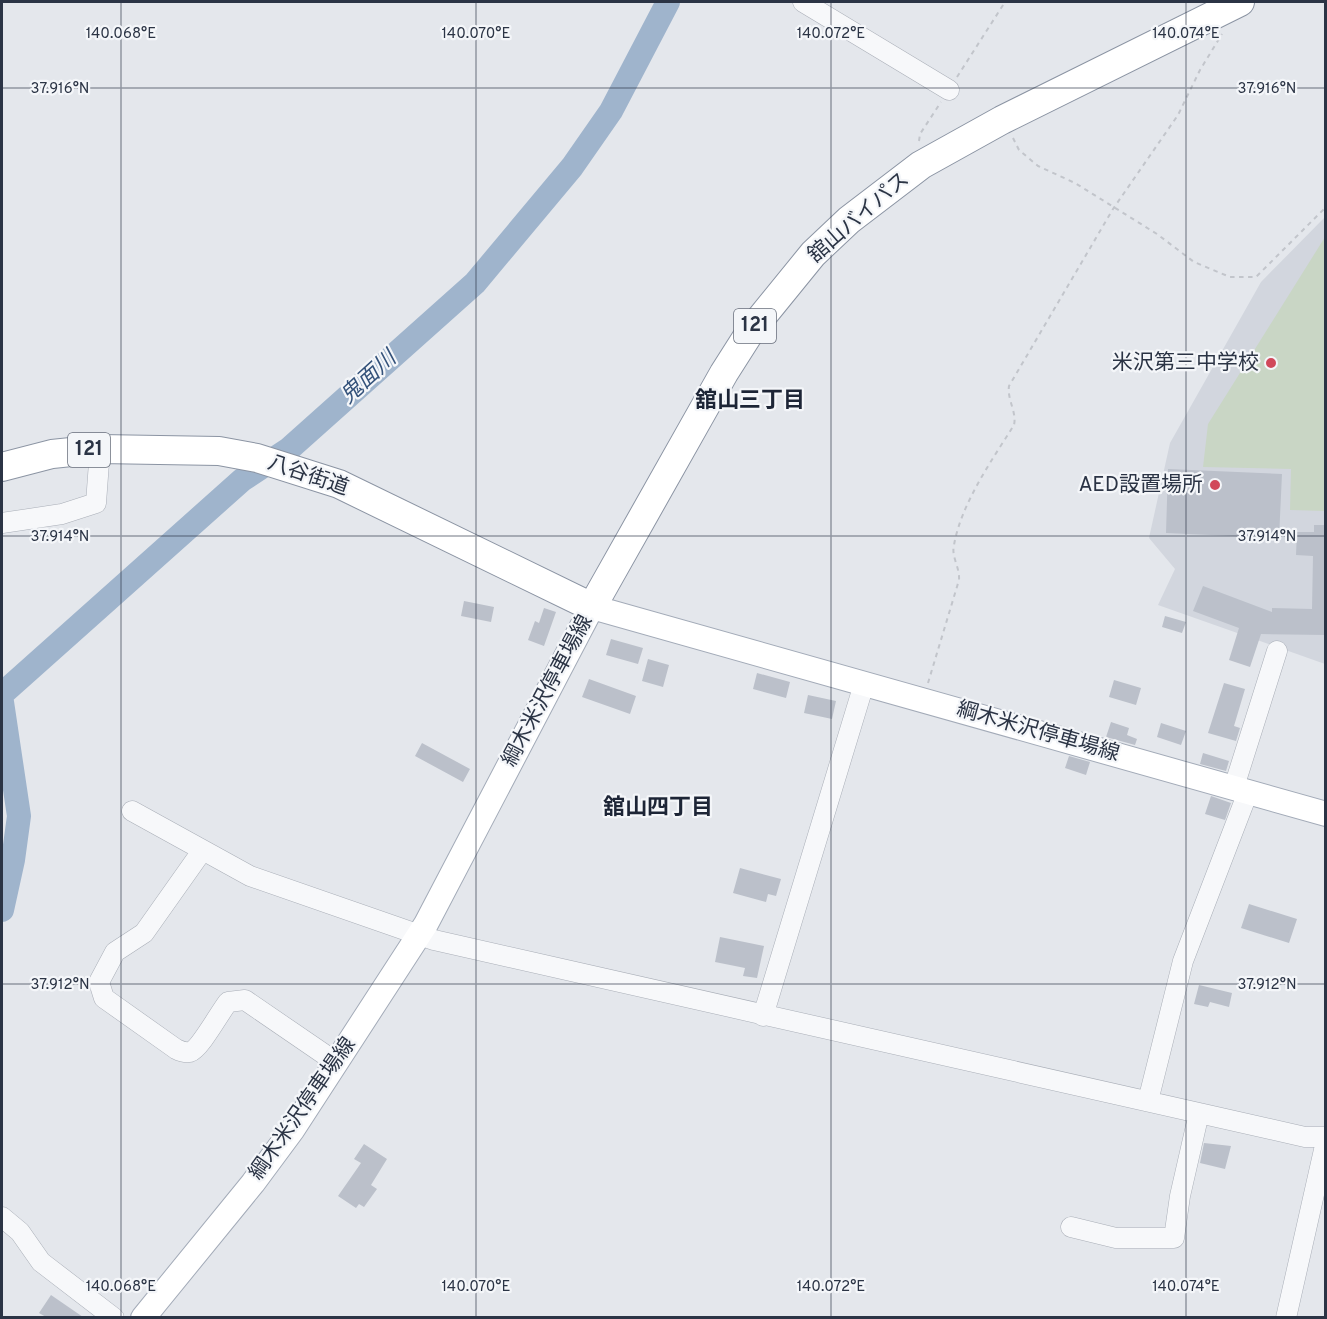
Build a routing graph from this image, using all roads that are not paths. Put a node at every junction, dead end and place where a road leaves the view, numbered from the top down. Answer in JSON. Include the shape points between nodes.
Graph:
{"nodes":[{"id":1,"x":803,"y":2,"type":"edge"},
{"id":2,"x":1240,"y":2,"type":"edge"},
{"id":3,"x":949,"y":90,"type":"road end"},
{"id":4,"x":100,"y":449,"type":"junction"},
{"id":5,"x":2,"y":467,"type":"edge"},
{"id":6,"x":2,"y":523,"type":"edge"},
{"id":7,"x":591,"y":607,"type":"junction"},
{"id":8,"x":1277,"y":651,"type":"dead end"},
{"id":9,"x":864,"y":684,"type":"junction"},
{"id":10,"x":1241,"y":789,"type":"junction"},
{"id":11,"x":132,"y":811,"type":"dead end"},
{"id":12,"x":1326,"y":814,"type":"edge"},
{"id":13,"x":202,"y":851,"type":"junction"},
{"id":14,"x":418,"y":934,"type":"junction"},
{"id":15,"x":763,"y":1016,"type":"junction"},
{"id":16,"x":337,"y":1063,"type":"junction"},
{"id":17,"x":1148,"y":1101,"type":"junction"},
{"id":18,"x":1199,"y":1113,"type":"junction"},
{"id":19,"x":1326,"y":1139,"type":"edge"},
{"id":20,"x":2,"y":1217,"type":"edge"},
{"id":21,"x":1071,"y":1227,"type":"dead end"},
{"id":22,"x":114,"y":1317,"type":"edge"},
{"id":23,"x":143,"y":1317,"type":"edge"},
{"id":24,"x":1286,"y":1317,"type":"edge"}],
"edges":[{"from":1,"to":3,"type":"street"},
{"from":2,"to":7,"type":"highway","name":"舘山バイパス","number":"121","via":[[1002,120],[921,165],[866,206],[813,254],[752,329],[724,373]]},
{"from":4,"to":5,"type":"highway","name":"八谷街道","number":"121","via":[[52,454]]},
{"from":4,"to":6,"type":"street","via":[[96,503],[62,514]]},
{"from":4,"to":7,"type":"highway","name":"八谷街道","number":"121","via":[[219,451],[339,484]]},
{"from":7,"to":9,"type":"main road","name":"綱木米沢停車場線"},
{"from":7,"to":14,"type":"main road","name":"綱木米沢停車場線","via":[[445,890]]},
{"from":8,"to":10,"type":"street"},
{"from":9,"to":10,"type":"main road","name":"綱木米沢停車場線"},
{"from":9,"to":15,"type":"street"},
{"from":10,"to":12,"type":"main road","name":"綱木米沢停車場線"},
{"from":10,"to":17,"type":"street","via":[[1183,961]]},
{"from":11,"to":13,"type":"street"},
{"from":13,"to":14,"type":"street","via":[[250,876]]},
{"from":13,"to":16,"type":"street","via":[[144,933],[115,952],[99,982],[104,998],[176,1050],[186,1053],[199,1044],[228,1002],[245,999]]},
{"from":14,"to":15,"type":"street"},
{"from":14,"to":16,"type":"main road","name":"綱木米沢停車場線"},
{"from":15,"to":17,"type":"street"},
{"from":16,"to":23,"type":"main road","name":"綱木米沢停車場線","via":[[253,1183]]},
{"from":17,"to":18,"type":"street"},
{"from":18,"to":19,"type":"street"},
{"from":18,"to":21,"type":"street","via":[[1174,1238],[1116,1238]]},
{"from":19,"to":24,"type":"street"},
{"from":20,"to":22,"type":"street","via":[[20,1232],[41,1262]]}]}
